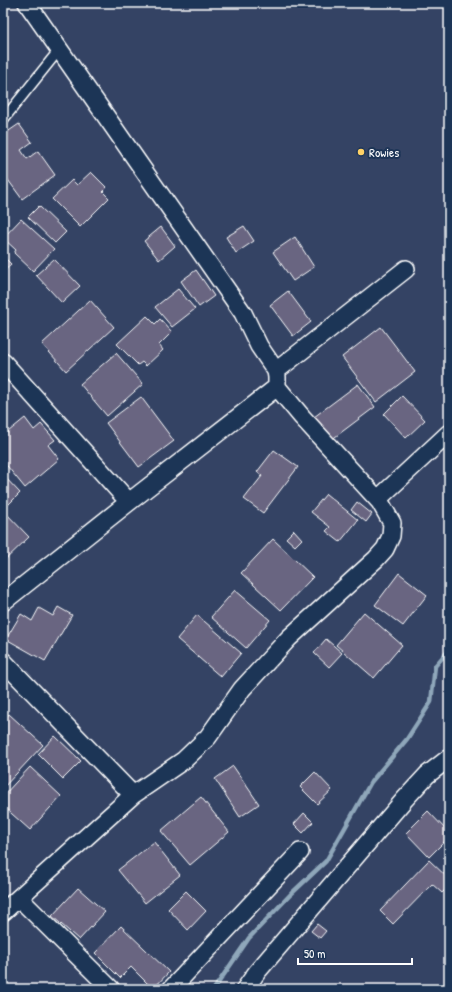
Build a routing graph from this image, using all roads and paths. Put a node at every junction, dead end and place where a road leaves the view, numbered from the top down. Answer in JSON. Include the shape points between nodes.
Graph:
{"nodes":[{"id":1,"x":27,"y":3,"type":"edge"},
{"id":2,"x":60,"y":50,"type":"junction"},
{"id":3,"x":3,"y":120,"type":"edge"},
{"id":4,"x":406,"y":269,"type":"dead end"},
{"id":5,"x":3,"y":362,"type":"edge"},
{"id":6,"x":276,"y":379,"type":"junction"},
{"id":7,"x":449,"y":433,"type":"edge"},
{"id":8,"x":378,"y":499,"type":"junction"},
{"id":9,"x":128,"y":502,"type":"junction"},
{"id":10,"x":3,"y":602,"type":"edge"},
{"id":11,"x":3,"y":661,"type":"edge"},
{"id":12,"x":449,"y":758,"type":"edge"},
{"id":13,"x":133,"y":795,"type":"junction"},
{"id":14,"x":300,"y":852,"type":"dead end"},
{"id":15,"x":19,"y":898,"type":"junction"},
{"id":16,"x":3,"y":912,"type":"edge"},
{"id":17,"x":111,"y":989,"type":"edge"},
{"id":18,"x":171,"y":989,"type":"edge"},
{"id":19,"x":245,"y":989,"type":"edge"}],
"edges":[{"from":1,"to":2,"type":"street"},
{"from":2,"to":3,"type":"lane"},
{"from":2,"to":6,"type":"street","via":[[243,313]]},
{"from":4,"to":6,"type":"street"},
{"from":5,"to":9,"type":"street"},
{"from":6,"to":8,"type":"street","via":[[302,417]]},
{"from":6,"to":9,"type":"street"},
{"from":7,"to":8,"type":"street"},
{"from":8,"to":13,"type":"street","via":[[392,523],[391,536],[385,549],[289,638],[242,689],[208,737],[184,760]]},
{"from":9,"to":10,"type":"street"},
{"from":11,"to":13,"type":"street"},
{"from":12,"to":19,"type":"street","via":[[427,775],[404,800]]},
{"from":13,"to":15,"type":"street"},
{"from":14,"to":18,"type":"street"},
{"from":15,"to":16,"type":"street"},
{"from":15,"to":17,"type":"street"}]}
